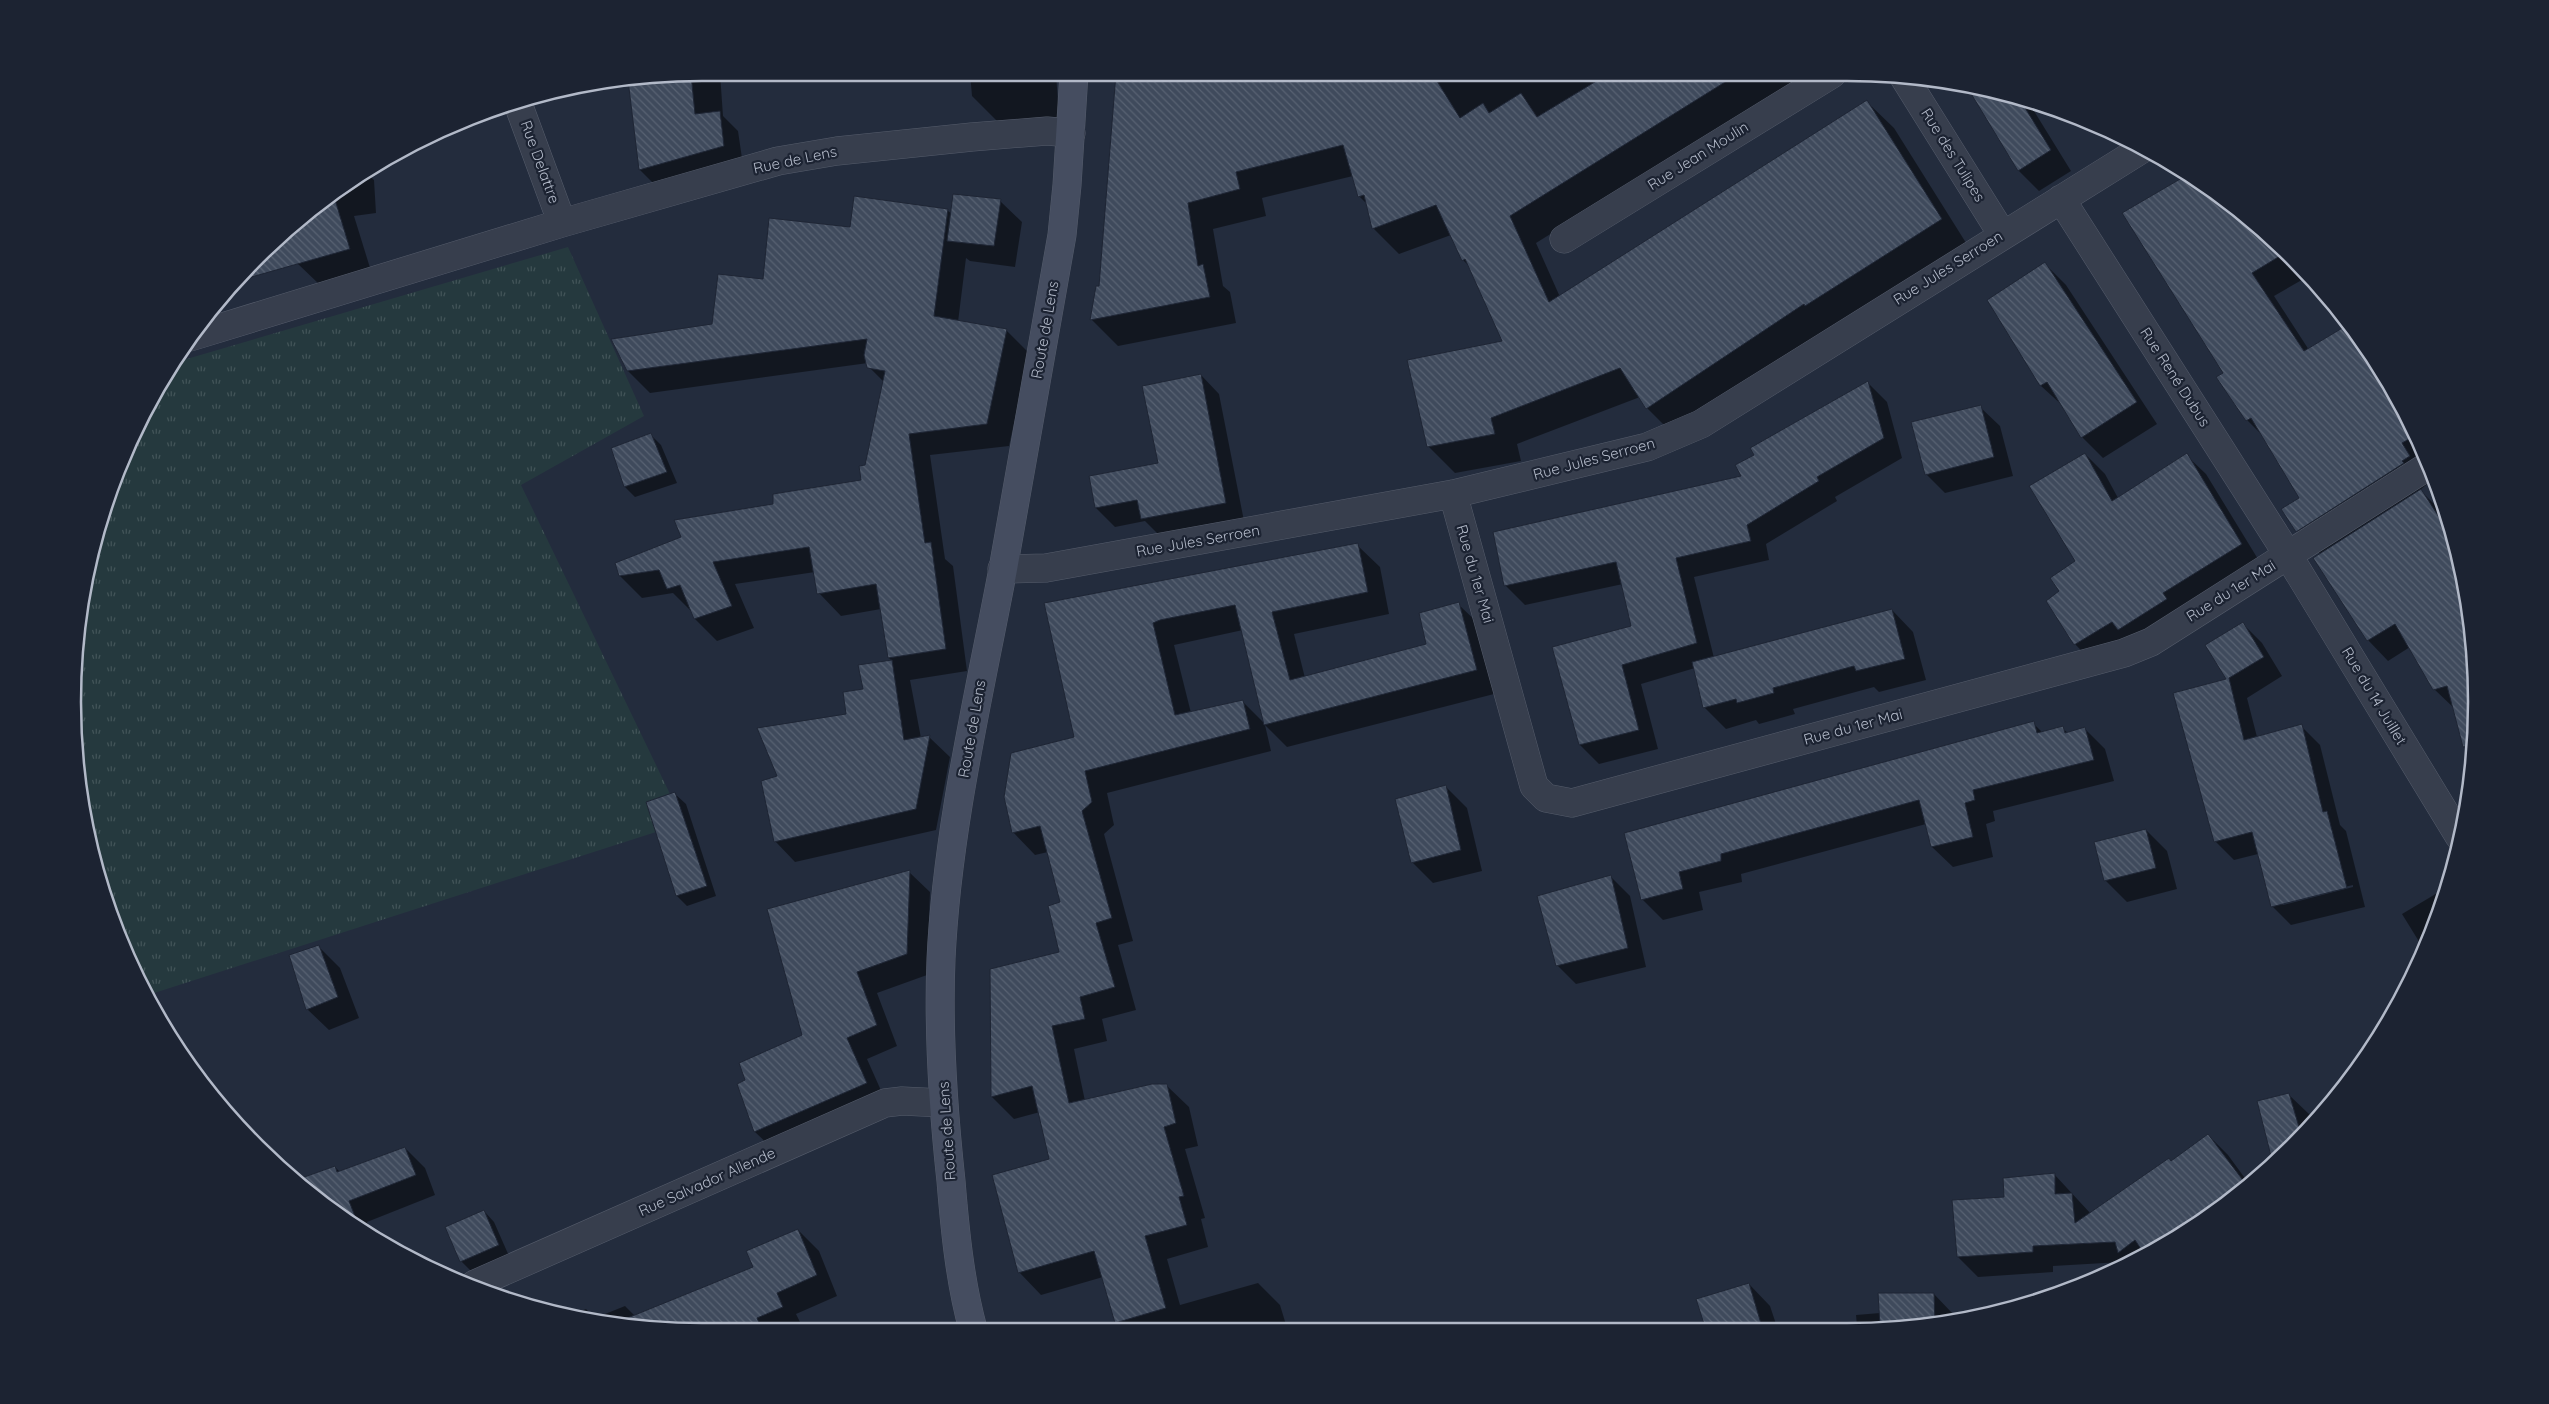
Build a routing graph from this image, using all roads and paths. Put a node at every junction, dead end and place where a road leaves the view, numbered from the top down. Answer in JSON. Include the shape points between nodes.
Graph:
{"nodes":[{"id":1,"x":1074,"y":81,"type":"edge"},
{"id":2,"x":1821,"y":81,"type":"edge"},
{"id":3,"x":1910,"y":85,"type":"edge"},
{"id":4,"x":520,"y":109,"type":"edge"},
{"id":5,"x":1071,"y":133,"type":"junction"},
{"id":6,"x":2136,"y":153,"type":"edge"},
{"id":7,"x":2061,"y":199,"type":"junction"},
{"id":8,"x":562,"y":223,"type":"junction"},
{"id":9,"x":2002,"y":234,"type":"junction"},
{"id":10,"x":1564,"y":239,"type":"dead end"},
{"id":11,"x":204,"y":333,"type":"edge"},
{"id":12,"x":2422,"y":470,"type":"edge"},
{"id":13,"x":1452,"y":494,"type":"junction"},
{"id":14,"x":2288,"y":555,"type":"junction"},
{"id":15,"x":1002,"y":569,"type":"junction"},
{"id":16,"x":2455,"y":829,"type":"edge"},
{"id":17,"x":943,"y":1103,"type":"junction"},
{"id":18,"x":481,"y":1282,"type":"edge"},
{"id":19,"x":971,"y":1323,"type":"edge"}],
"edges":[{"from":1,"to":5,"type":"street","name":"Route de Lens"},
{"from":2,"to":10,"type":"street","name":"Rue Jean Moulin"},
{"from":3,"to":9,"type":"street","name":"Rue des Tulipes"},
{"from":4,"to":8,"type":"street","name":"Rue Delattre"},
{"from":5,"to":8,"type":"street","name":"Rue de Lens","via":[[1048,131],[972,137],[837,151],[778,161]]},
{"from":5,"to":15,"type":"street","name":"Route de Lens","via":[[1062,235]]},
{"from":6,"to":7,"type":"street","name":"Rue Jules Serroen"},
{"from":7,"to":9,"type":"street","name":"Rue Jules Serroen"},
{"from":7,"to":14,"type":"street","name":"Rue René Dubus"},
{"from":8,"to":11,"type":"street","name":"Rue de Lens"},
{"from":9,"to":13,"type":"street","name":"Rue Jules Serroen","via":[[1701,424],[1631,451]]},
{"from":12,"to":14,"type":"street","name":"Rue du 1er Mai"},
{"from":13,"to":14,"type":"street","name":"Rue du 1er Mai","via":[[1534,786],[1546,798],[1572,803],[2124,653],[2151,642]]},
{"from":13,"to":15,"type":"street","name":"Rue Jules Serroen","via":[[1046,568]]},
{"from":14,"to":16,"type":"street","name":"Rue du 14 Juillet"},
{"from":15,"to":17,"type":"street","name":"Route de Lens","via":[[953,842],[942,958]]},
{"from":17,"to":18,"type":"street","name":"Rue Salvador Allende","via":[[885,1103]]},
{"from":17,"to":19,"type":"street","name":"Route de Lens","via":[[954,1214]]}]}
